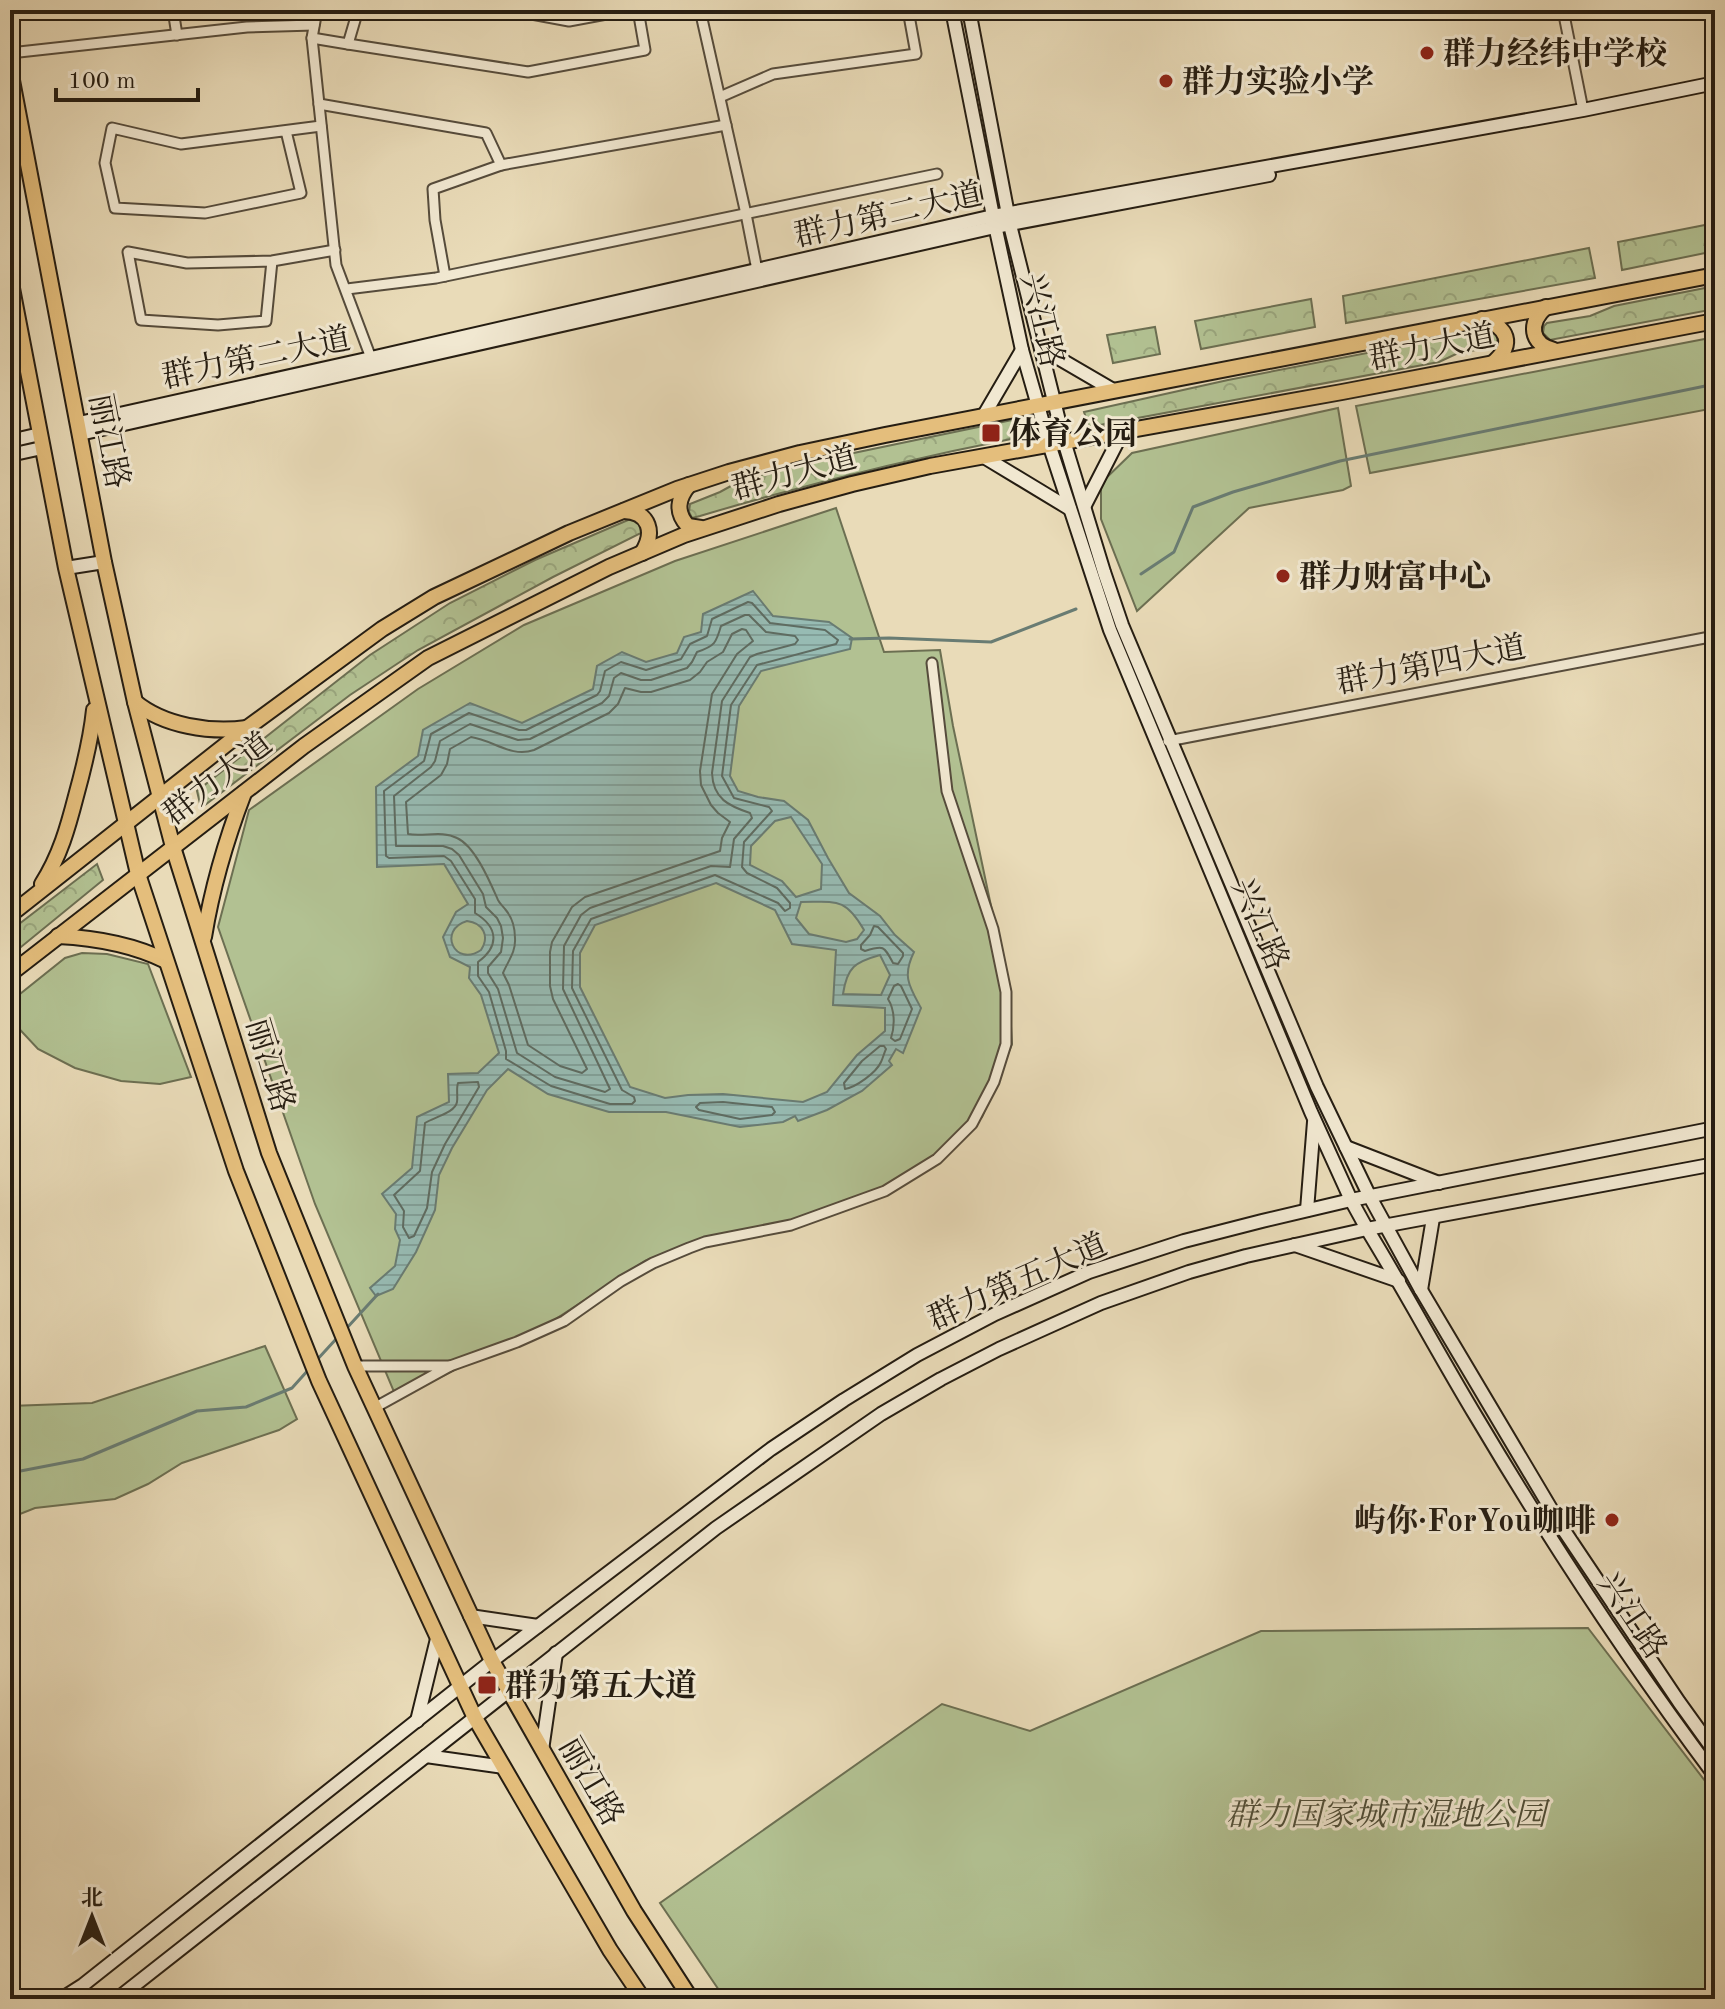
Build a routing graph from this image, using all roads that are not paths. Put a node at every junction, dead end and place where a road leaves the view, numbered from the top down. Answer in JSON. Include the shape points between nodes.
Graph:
{"nodes":[{"id":1,"x":173,"y":10,"type":"edge"},
{"id":2,"x":317,"y":10,"type":"edge"},
{"id":3,"x":358,"y":10,"type":"edge"},
{"id":4,"x":510,"y":10,"type":"edge"},
{"id":5,"x":628,"y":10,"type":"edge"},
{"id":6,"x":638,"y":10,"type":"edge"},
{"id":7,"x":700,"y":10,"type":"edge"},
{"id":8,"x":908,"y":10,"type":"edge"},
{"id":9,"x":952,"y":10,"type":"edge"},
{"id":10,"x":969,"y":10,"type":"edge"},
{"id":11,"x":1563,"y":10,"type":"edge"},
{"id":12,"x":314,"y":25,"type":"junction"},
{"id":13,"x":177,"y":35,"type":"junction"},
{"id":14,"x":312,"y":38,"type":"junction"},
{"id":15,"x":348,"y":44,"type":"junction"},
{"id":16,"x":10,"y":53,"type":"edge"},
{"id":17,"x":10,"y":70,"type":"edge"},
{"id":18,"x":1715,"y":83,"type":"edge"},
{"id":19,"x":1715,"y":89,"type":"edge"},
{"id":20,"x":720,"y":97,"type":"junction"},
{"id":21,"x":319,"y":104,"type":"junction"},
{"id":22,"x":1583,"y":110,"type":"junction"},
{"id":23,"x":726,"y":125,"type":"junction"},
{"id":24,"x":321,"y":126,"type":"junction"},
{"id":25,"x":286,"y":131,"type":"junction"},
{"id":26,"x":501,"y":165,"type":"junction"},
{"id":27,"x":937,"y":174,"type":"dead end"},
{"id":28,"x":746,"y":214,"type":"junction"},
{"id":29,"x":1009,"y":220,"type":"junction"},
{"id":30,"x":994,"y":222,"type":"junction"},
{"id":31,"x":335,"y":250,"type":"junction"},
{"id":32,"x":272,"y":261,"type":"junction"},
{"id":33,"x":757,"y":270,"type":"junction"},
{"id":34,"x":1715,"y":275,"type":"edge"},
{"id":35,"x":445,"y":276,"type":"junction"},
{"id":36,"x":10,"y":278,"type":"edge"},
{"id":37,"x":347,"y":289,"type":"junction"},
{"id":38,"x":1547,"y":307,"type":"junction"},
{"id":39,"x":1482,"y":319,"type":"junction"},
{"id":40,"x":1715,"y":321,"type":"edge"},
{"id":41,"x":1041,"y":348,"type":"junction"},
{"id":42,"x":1022,"y":350,"type":"junction"},
{"id":43,"x":1558,"y":351,"type":"junction"},
{"id":44,"x":371,"y":358,"type":"junction"},
{"id":45,"x":1493,"y":363,"type":"junction"},
{"id":46,"x":1113,"y":390,"type":"junction"},
{"id":47,"x":1054,"y":401,"type":"junction"},
{"id":48,"x":1037,"y":405,"type":"junction"},
{"id":49,"x":984,"y":415,"type":"junction"},
{"id":50,"x":79,"y":428,"type":"junction"},
{"id":51,"x":1123,"y":431,"type":"junction"},
{"id":52,"x":10,"y":441,"type":"edge"},
{"id":53,"x":41,"y":441,"type":"junction"},
{"id":54,"x":1064,"y":441,"type":"junction"},
{"id":55,"x":1049,"y":444,"type":"junction"},
{"id":56,"x":10,"y":455,"type":"edge"},
{"id":57,"x":984,"y":457,"type":"junction"},
{"id":58,"x":689,"y":485,"type":"junction"},
{"id":59,"x":1085,"y":505,"type":"junction"},
{"id":60,"x":1070,"y":509,"type":"junction"},
{"id":61,"x":618,"y":512,"type":"junction"},
{"id":62,"x":702,"y":529,"type":"junction"},
{"id":63,"x":642,"y":553,"type":"junction"},
{"id":64,"x":104,"y":562,"type":"junction"},
{"id":65,"x":66,"y":568,"type":"junction"},
{"id":66,"x":1098,"y":574,"type":"junction"},
{"id":67,"x":1715,"y":636,"type":"edge"},
{"id":68,"x":932,"y":663,"type":"dead end"},
{"id":69,"x":96,"y":697,"type":"junction"},
{"id":70,"x":135,"y":702,"type":"junction"},
{"id":71,"x":247,"y":728,"type":"junction"},
{"id":72,"x":1164,"y":742,"type":"junction"},
{"id":73,"x":244,"y":793,"type":"junction"},
{"id":74,"x":159,"y":797,"type":"junction"},
{"id":75,"x":125,"y":824,"type":"junction"},
{"id":76,"x":173,"y":847,"type":"junction"},
{"id":77,"x":138,"y":874,"type":"junction"},
{"id":78,"x":36,"y":895,"type":"junction"},
{"id":79,"x":10,"y":915,"type":"edge"},
{"id":80,"x":58,"y":936,"type":"junction"},
{"id":81,"x":203,"y":942,"type":"junction"},
{"id":82,"x":166,"y":961,"type":"junction"},
{"id":83,"x":10,"y":974,"type":"edge"},
{"id":84,"x":1315,"y":1119,"type":"junction"},
{"id":85,"x":1715,"y":1128,"type":"edge"},
{"id":86,"x":1346,"y":1147,"type":"junction"},
{"id":87,"x":1715,"y":1164,"type":"edge"},
{"id":88,"x":1439,"y":1183,"type":"junction"},
{"id":89,"x":1370,"y":1197,"type":"junction"},
{"id":90,"x":1351,"y":1200,"type":"junction"},
{"id":91,"x":1307,"y":1210,"type":"junction"},
{"id":92,"x":1433,"y":1218,"type":"junction"},
{"id":93,"x":1386,"y":1227,"type":"junction"},
{"id":94,"x":1367,"y":1229,"type":"junction"},
{"id":95,"x":1295,"y":1245,"type":"junction"},
{"id":96,"x":1399,"y":1281,"type":"junction"},
{"id":97,"x":1421,"y":1290,"type":"junction"},
{"id":98,"x":355,"y":1366,"type":"junction"},
{"id":99,"x":450,"y":1366,"type":"junction"},
{"id":100,"x":374,"y":1408,"type":"junction"},
{"id":101,"x":470,"y":1616,"type":"junction"},
{"id":102,"x":538,"y":1626,"type":"junction"},
{"id":103,"x":437,"y":1639,"type":"junction"},
{"id":104,"x":556,"y":1653,"type":"junction"},
{"id":105,"x":492,"y":1661,"type":"junction"},
{"id":106,"x":460,"y":1687,"type":"junction"},
{"id":107,"x":508,"y":1691,"type":"junction"},
{"id":108,"x":475,"y":1718,"type":"junction"},
{"id":109,"x":417,"y":1721,"type":"junction"},
{"id":110,"x":542,"y":1750,"type":"junction"},
{"id":111,"x":1715,"y":1752,"type":"edge"},
{"id":112,"x":426,"y":1756,"type":"junction"},
{"id":113,"x":504,"y":1767,"type":"junction"},
{"id":114,"x":1715,"y":1776,"type":"edge"},
{"id":115,"x":61,"y":1999,"type":"edge"},
{"id":116,"x":117,"y":1999,"type":"edge"},
{"id":117,"x":643,"y":1999,"type":"edge"},
{"id":118,"x":691,"y":1999,"type":"edge"}],
"edges":[{"from":1,"to":13,"type":"street"},
{"from":2,"to":12,"type":"street"},
{"from":3,"to":15,"type":"street"},
{"from":4,"to":5,"type":"street","via":[[569,21]]},
{"from":6,"to":15,"type":"street","via":[[645,50],[528,72]]},
{"from":7,"to":20,"type":"street"},
{"from":8,"to":20,"type":"street","via":[[916,54],[773,74]]},
{"from":9,"to":30,"type":"main road","name":"兴江路"},
{"from":10,"to":29,"type":"main road","name":"兴江路"},
{"from":11,"to":22,"type":"street"},
{"from":12,"to":13,"type":"street"},
{"from":12,"to":14,"type":"street"},
{"from":13,"to":16,"type":"street"},
{"from":14,"to":15,"type":"street"},
{"from":14,"to":21,"type":"street"},
{"from":17,"to":50,"type":"main road","name":"丽江路"},
{"from":18,"to":22,"type":"main road","name":"群力第二大道"},
{"from":19,"to":29,"type":"main road","name":"群力第二大道"},
{"from":20,"to":23,"type":"street"},
{"from":21,"to":24,"type":"street"},
{"from":21,"to":26,"type":"street","via":[[486,133]]},
{"from":22,"to":29,"type":"main road","name":"群力第二大道"},
{"from":23,"to":26,"type":"street"},
{"from":23,"to":28,"type":"street"},
{"from":24,"to":25,"type":"street"},
{"from":24,"to":31,"type":"street"},
{"from":25,"to":25,"type":"street","via":[[181,144],[112,128],[105,163],[115,208],[205,213],[301,193]]},
{"from":26,"to":35,"type":"street","via":[[433,189]]},
{"from":27,"to":28,"type":"street"},
{"from":28,"to":33,"type":"street"},
{"from":28,"to":35,"type":"street"},
{"from":29,"to":30,"type":"main road","name":"群力第二大道"},
{"from":29,"to":41,"type":"main road","name":"兴江路"},
{"from":30,"to":33,"type":"main road","name":"群力第二大道"},
{"from":30,"to":42,"type":"main road","name":"兴江路"},
{"from":30,"to":50,"type":"main road","name":"群力第二大道"},
{"from":31,"to":32,"type":"street"},
{"from":31,"to":37,"type":"street"},
{"from":32,"to":32,"type":"street","via":[[187,263],[128,252],[141,320],[218,325],[266,321]]},
{"from":33,"to":44,"type":"main road","name":"群力第二大道"},
{"from":34,"to":38,"type":"main road","name":"群力大道"},
{"from":35,"to":37,"type":"street"},
{"from":36,"to":53,"type":"main road","name":"丽江路"},
{"from":37,"to":44,"type":"street"},
{"from":38,"to":39,"type":"main road","name":"群力大道"},
{"from":38,"to":43,"type":"main road","via":[[1536,318],[1536,339]]},
{"from":39,"to":45,"type":"main road","via":[[1504,333],[1504,351]]},
{"from":39,"to":46,"type":"main road","name":"群力大道"},
{"from":40,"to":43,"type":"main road","name":"群力大道"},
{"from":41,"to":46,"type":"main road"},
{"from":41,"to":47,"type":"main road","name":"兴江路"},
{"from":42,"to":48,"type":"main road","name":"兴江路"},
{"from":42,"to":49,"type":"main road"},
{"from":43,"to":45,"type":"main road","name":"群力大道"},
{"from":44,"to":50,"type":"main road","name":"群力第二大道"},
{"from":45,"to":51,"type":"main road","name":"群力大道"},
{"from":46,"to":47,"type":"main road","name":"群力大道"},
{"from":47,"to":48,"type":"main road","name":"群力大道"},
{"from":47,"to":54,"type":"main road","name":"兴江路"},
{"from":48,"to":49,"type":"main road","name":"群力大道"},
{"from":48,"to":55,"type":"main road","name":"兴江路"},
{"from":49,"to":58,"type":"main road","name":"群力大道","via":[[800,453]]},
{"from":50,"to":64,"type":"main road","name":"丽江路"},
{"from":51,"to":54,"type":"main road","name":"群力大道"},
{"from":51,"to":59,"type":"main road"},
{"from":52,"to":53,"type":"main road"},
{"from":53,"to":56,"type":"main road"},
{"from":53,"to":65,"type":"main road","name":"丽江路"},
{"from":54,"to":55,"type":"main road","name":"群力大道"},
{"from":54,"to":59,"type":"main road","name":"兴江路"},
{"from":55,"to":57,"type":"main road","name":"群力大道"},
{"from":55,"to":60,"type":"main road","name":"兴江路"},
{"from":57,"to":60,"type":"main road"},
{"from":57,"to":62,"type":"main road","name":"群力大道","via":[[852,484]]},
{"from":58,"to":61,"type":"main road","name":"群力大道"},
{"from":58,"to":62,"type":"main road","via":[[680,499],[680,512],[688,526]]},
{"from":59,"to":66,"type":"main road","name":"兴江路"},
{"from":60,"to":66,"type":"main road","name":"兴江路"},
{"from":61,"to":63,"type":"main road","via":[[636,512],[645,519],[648,541]]},
{"from":61,"to":71,"type":"main road","name":"群力大道","via":[[434,597]]},
{"from":62,"to":63,"type":"main road","name":"群力大道"},
{"from":63,"to":73,"type":"main road","name":"群力大道","via":[[428,658]]},
{"from":64,"to":65,"type":"main road"},
{"from":64,"to":70,"type":"main road","name":"丽江路"},
{"from":65,"to":69,"type":"main road","name":"丽江路"},
{"from":66,"to":72,"type":"main road","name":"兴江路"},
{"from":67,"to":72,"type":"street","name":"群力第四大道"},
{"from":68,"to":99,"type":"street","via":[[947,791],[993,929],[1006,992],[1006,1044],[972,1124],[937,1159],[885,1191],[791,1225],[705,1242],[665,1258],[564,1321]]},
{"from":69,"to":75,"type":"main road","name":"丽江路"},
{"from":69,"to":78,"type":"main road","via":[[66,836]]},
{"from":70,"to":71,"type":"main road","via":[[174,722],[228,731]]},
{"from":70,"to":74,"type":"main road","name":"丽江路"},
{"from":71,"to":74,"type":"main road","name":"群力大道"},
{"from":72,"to":84,"type":"main road","name":"兴江路"},
{"from":72,"to":86,"type":"main road","name":"兴江路"},
{"from":73,"to":76,"type":"main road","name":"群力大道"},
{"from":73,"to":81,"type":"main road","via":[[229,832]]},
{"from":74,"to":75,"type":"main road","name":"群力大道"},
{"from":74,"to":76,"type":"main road","name":"丽江路"},
{"from":75,"to":77,"type":"main road","name":"丽江路"},
{"from":75,"to":78,"type":"main road","name":"群力大道"},
{"from":76,"to":77,"type":"main road","name":"群力大道"},
{"from":76,"to":81,"type":"main road","name":"丽江路"},
{"from":77,"to":80,"type":"main road","name":"群力大道"},
{"from":77,"to":82,"type":"main road","name":"丽江路"},
{"from":78,"to":79,"type":"main road","name":"群力大道"},
{"from":80,"to":82,"type":"main road","via":[[143,950]]},
{"from":80,"to":83,"type":"main road","name":"群力大道"},
{"from":81,"to":98,"type":"main road","name":"丽江路","via":[[269,1153]]},
{"from":82,"to":103,"type":"main road","name":"丽江路","via":[[236,1171],[303,1341]]},
{"from":84,"to":90,"type":"main road","name":"兴江路"},
{"from":84,"to":91,"type":"main road"},
{"from":85,"to":88,"type":"main road","name":"群力第五大道"},
{"from":86,"to":88,"type":"main road"},
{"from":86,"to":89,"type":"main road","name":"兴江路"},
{"from":87,"to":92,"type":"main road","name":"群力第五大道"},
{"from":88,"to":89,"type":"main road","name":"群力第五大道"},
{"from":89,"to":90,"type":"main road","name":"群力第五大道"},
{"from":89,"to":93,"type":"main road","name":"兴江路"},
{"from":90,"to":91,"type":"main road","name":"群力第五大道"},
{"from":90,"to":94,"type":"main road","name":"兴江路"},
{"from":91,"to":102,"type":"main road","name":"群力第五大道","via":[[1089,1272],[917,1355],[771,1449]]},
{"from":92,"to":93,"type":"main road","name":"群力第五大道"},
{"from":92,"to":97,"type":"main road"},
{"from":93,"to":94,"type":"main road","name":"群力第五大道"},
{"from":93,"to":97,"type":"main road","name":"兴江路"},
{"from":94,"to":95,"type":"main road","name":"群力第五大道"},
{"from":94,"to":96,"type":"main road","name":"兴江路"},
{"from":95,"to":96,"type":"main road"},
{"from":95,"to":104,"type":"main road","name":"群力第五大道","via":[[1189,1272],[1101,1303],[941,1379],[716,1528]]},
{"from":96,"to":114,"type":"main road","name":"兴江路","via":[[1565,1561]]},
{"from":97,"to":111,"type":"main road","name":"兴江路","via":[[1563,1529]]},
{"from":98,"to":99,"type":"street"},
{"from":98,"to":100,"type":"main road","name":"丽江路"},
{"from":99,"to":100,"type":"street"},
{"from":100,"to":101,"type":"main road","name":"丽江路"},
{"from":101,"to":102,"type":"main road"},
{"from":101,"to":105,"type":"main road","name":"丽江路"},
{"from":102,"to":105,"type":"main road","name":"群力第五大道"},
{"from":103,"to":106,"type":"main road","name":"丽江路"},
{"from":103,"to":109,"type":"main road"},
{"from":104,"to":107,"type":"main road","name":"群力第五大道"},
{"from":104,"to":110,"type":"main road"},
{"from":105,"to":106,"type":"main road","name":"群力第五大道"},
{"from":105,"to":107,"type":"main road","name":"丽江路"},
{"from":106,"to":108,"type":"main road","name":"丽江路"},
{"from":106,"to":109,"type":"main road","name":"群力第五大道"},
{"from":107,"to":108,"type":"main road","name":"群力第五大道"},
{"from":107,"to":110,"type":"main road","name":"丽江路"},
{"from":108,"to":112,"type":"main road","name":"群力第五大道"},
{"from":108,"to":113,"type":"main road","name":"丽江路"},
{"from":109,"to":115,"type":"main road","name":"群力第五大道"},
{"from":110,"to":118,"type":"main road","name":"丽江路"},
{"from":112,"to":113,"type":"main road"},
{"from":112,"to":116,"type":"main road","name":"群力第五大道"},
{"from":113,"to":117,"type":"main road","name":"丽江路"}]}
